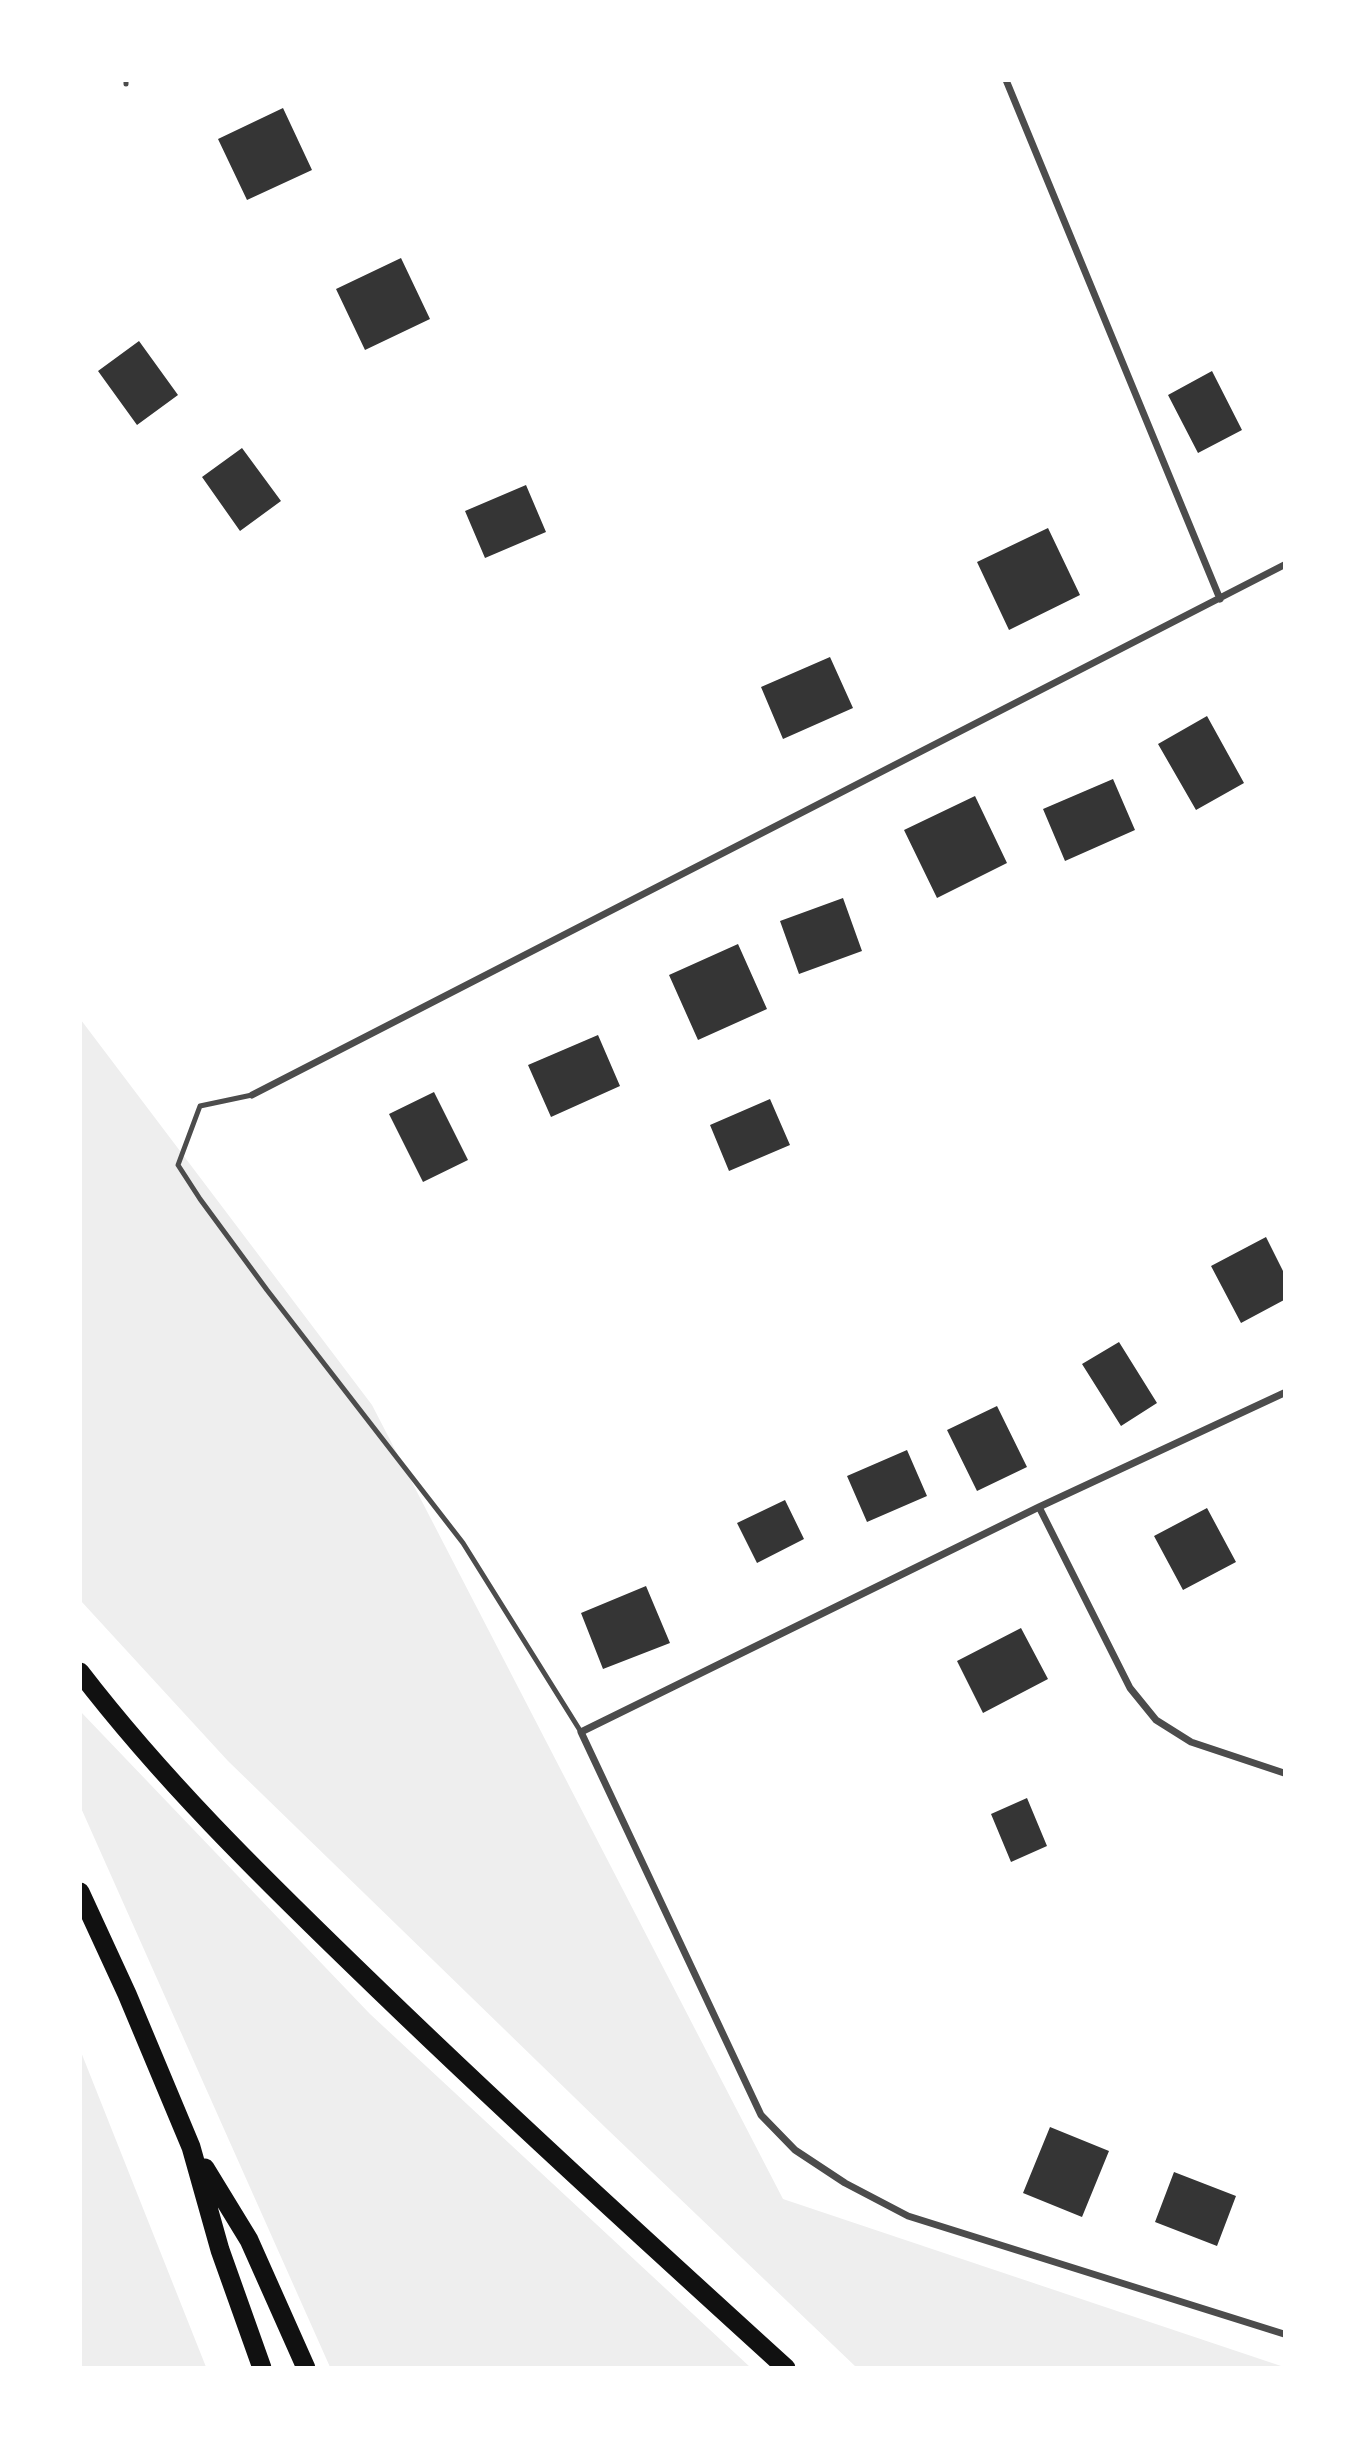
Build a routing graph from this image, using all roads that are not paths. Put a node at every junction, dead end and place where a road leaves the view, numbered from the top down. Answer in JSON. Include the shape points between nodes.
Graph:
{"nodes":[{"id":1,"x":1006,"y":80,"type":"edge"},
{"id":2,"x":1284,"y":565,"type":"edge"},
{"id":3,"x":1220,"y":599,"type":"junction"},
{"id":4,"x":252,"y":1095,"type":"joint"},
{"id":5,"x":1284,"y":1393,"type":"edge"},
{"id":6,"x":1040,"y":1507,"type":"junction"},
{"id":7,"x":80,"y":1672,"type":"edge"},
{"id":8,"x":581,"y":1732,"type":"junction"},
{"id":9,"x":1284,"y":1773,"type":"edge"},
{"id":10,"x":80,"y":1892,"type":"edge"},
{"id":11,"x":191,"y":2147,"type":"junction"},
{"id":12,"x":1284,"y":2334,"type":"edge"},
{"id":13,"x":262,"y":2368,"type":"edge"},
{"id":14,"x":306,"y":2368,"type":"edge"},
{"id":15,"x":786,"y":2368,"type":"edge"}],
"edges":[{"from":1,"to":3,"type":"street"},
{"from":2,"to":3,"type":"street"},
{"from":3,"to":4,"type":"street"},
{"from":4,"to":8,"type":"lane","via":[[200,1106],[178,1165],[260,1280],[463,1543]]},
{"from":5,"to":6,"type":"street"},
{"from":6,"to":8,"type":"street"},
{"from":6,"to":9,"type":"street","via":[[1130,1688],[1156,1720],[1191,1742]]},
{"from":7,"to":15,"type":"highway","via":[[124,1729],[279,1893],[429,2039]]},
{"from":8,"to":12,"type":"street","via":[[761,2115],[795,2150],[908,2217]]},
{"from":10,"to":11,"type":"highway"},
{"from":11,"to":13,"type":"highway","via":[[220,2250]]},
{"from":11,"to":14,"type":"highway","via":[[249,2240]]}]}
